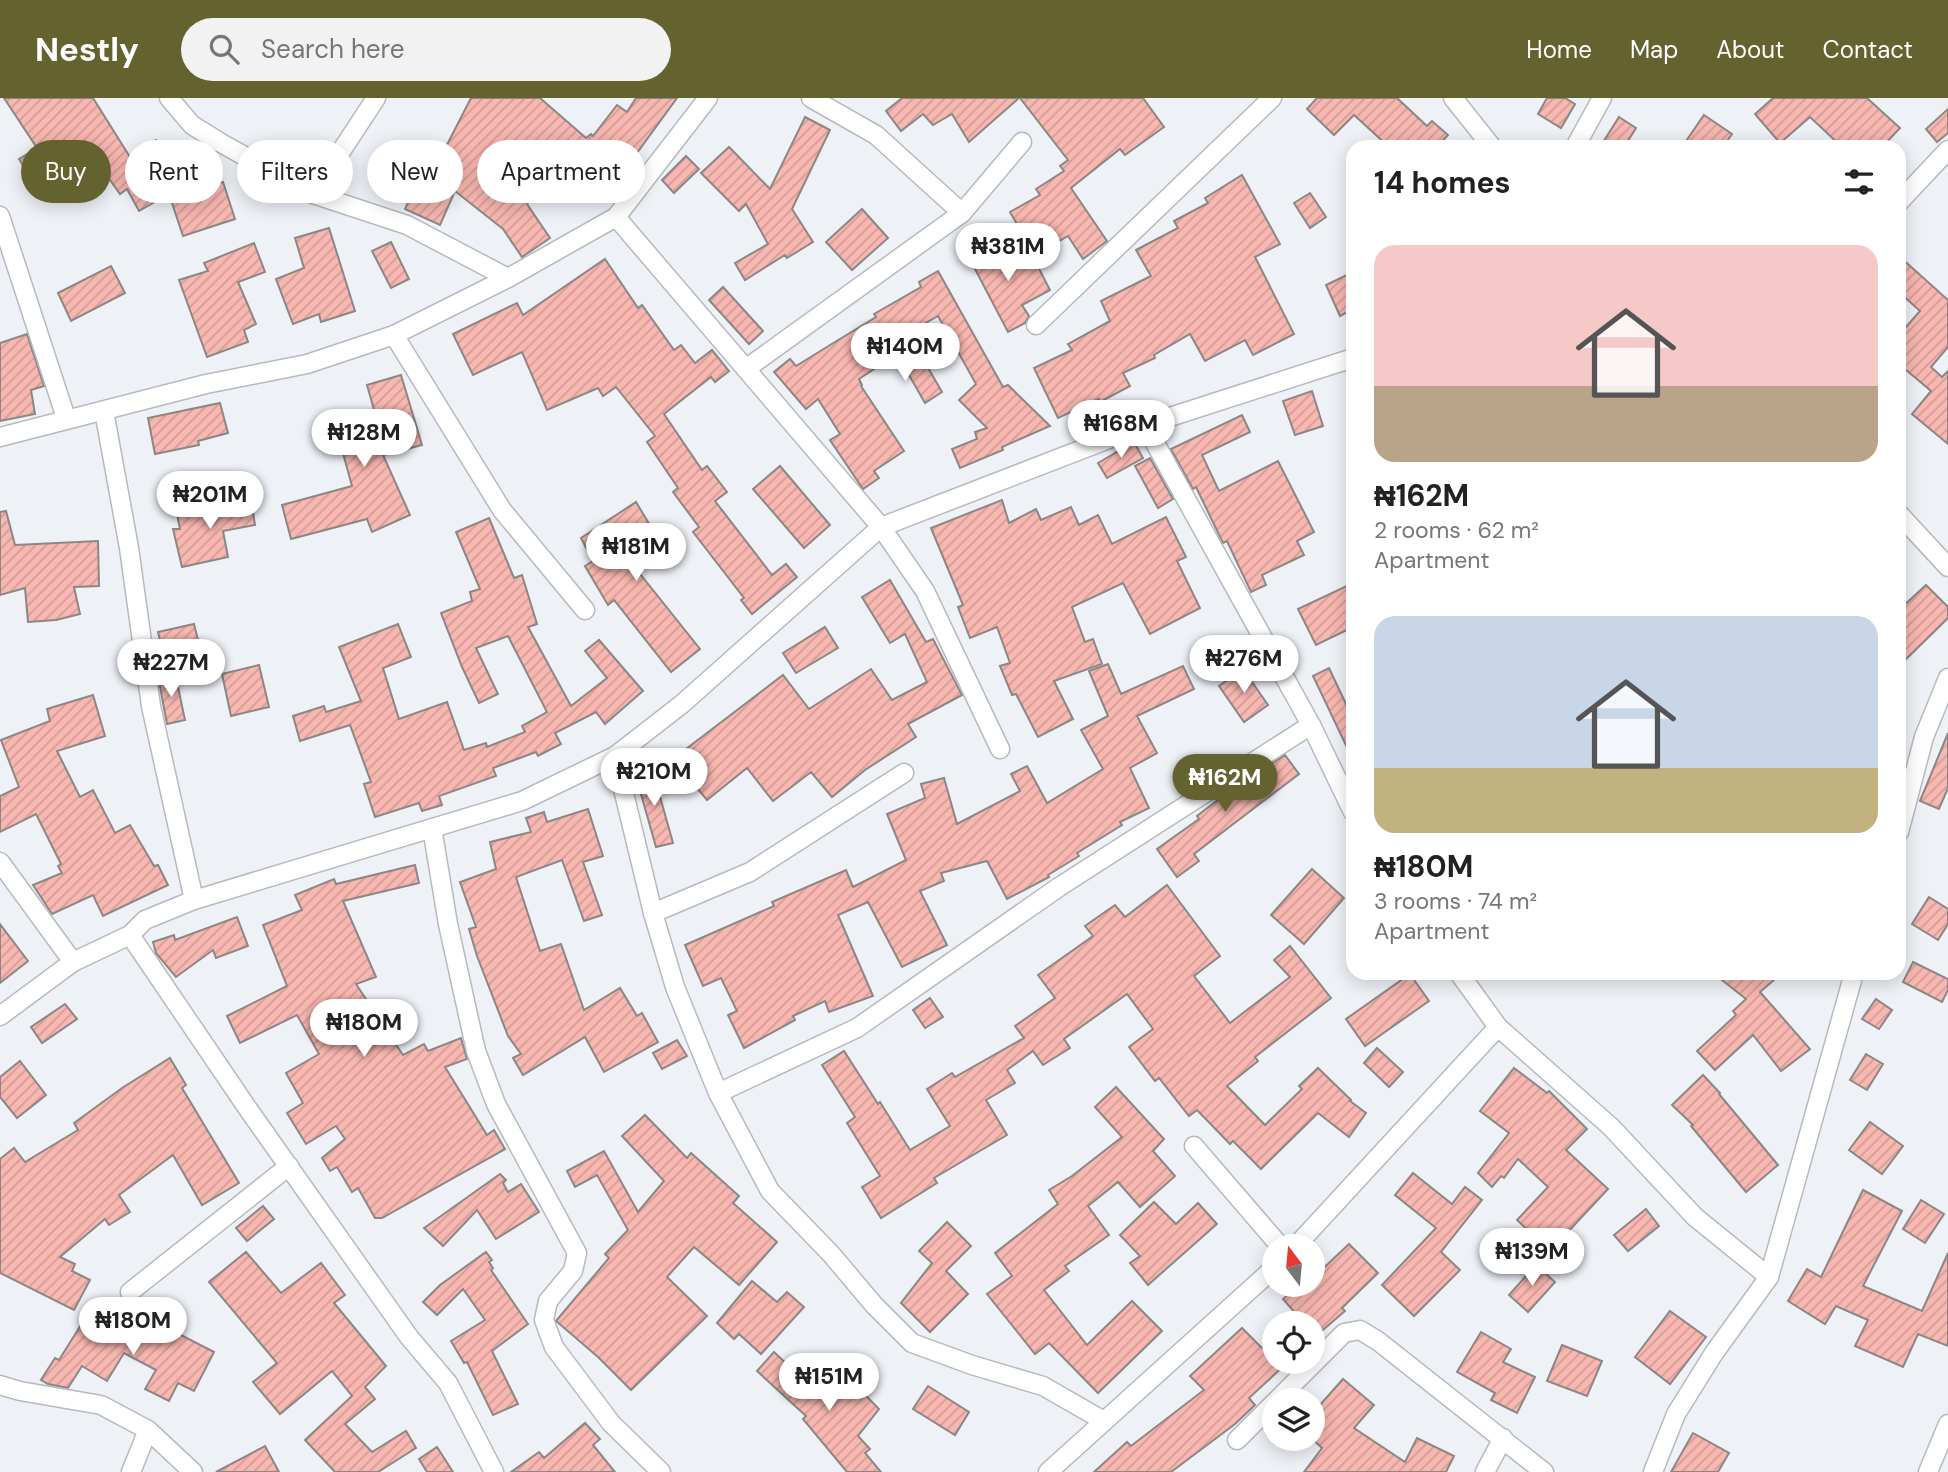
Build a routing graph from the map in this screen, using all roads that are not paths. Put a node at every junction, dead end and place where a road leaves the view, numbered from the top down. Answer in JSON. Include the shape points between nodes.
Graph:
{"nodes":[{"id":1,"x":169,"y":98,"type":"edge"},
{"id":2,"x":376,"y":98,"type":"edge"},
{"id":3,"x":708,"y":98,"type":"edge"},
{"id":4,"x":811,"y":98,"type":"edge"},
{"id":5,"x":1272,"y":98,"type":"edge"},
{"id":6,"x":1453,"y":98,"type":"edge"},
{"id":7,"x":1602,"y":98,"type":"edge"},
{"id":8,"x":348,"y":140,"type":"edge"},
{"id":9,"x":1486,"y":140,"type":"edge"},
{"id":10,"x":1579,"y":140,"type":"edge"},
{"id":11,"x":1023,"y":142,"type":"dead end"},
{"id":12,"x":1948,"y":150,"type":"edge"},
{"id":13,"x":237,"y":152,"type":"edge"},
{"id":14,"x":1906,"y":195,"type":"edge"},
{"id":15,"x":340,"y":203,"type":"edge"},
{"id":16,"x":962,"y":213,"type":"junction"},
{"id":17,"x":0,"y":216,"type":"edge"},
{"id":18,"x":616,"y":217,"type":"junction"},
{"id":19,"x":508,"y":278,"type":"junction"},
{"id":20,"x":1036,"y":325,"type":"dead end"},
{"id":21,"x":394,"y":335,"type":"junction"},
{"id":22,"x":1346,"y":360,"type":"edge"},
{"id":23,"x":747,"y":368,"type":"junction"},
{"id":24,"x":104,"y":411,"type":"junction"},
{"id":25,"x":66,"y":418,"type":"junction"},
{"id":26,"x":1145,"y":425,"type":"junction"},
{"id":27,"x":0,"y":437,"type":"edge"},
{"id":28,"x":1906,"y":521,"type":"edge"},
{"id":29,"x":881,"y":527,"type":"junction"},
{"id":30,"x":1948,"y":566,"type":"edge"},
{"id":31,"x":585,"y":610,"type":"dead end"},
{"id":32,"x":1948,"y":678,"type":"edge"},
{"id":33,"x":1311,"y":725,"type":"junction"},
{"id":34,"x":1000,"y":749,"type":"dead end"},
{"id":35,"x":615,"y":756,"type":"junction"},
{"id":36,"x":904,"y":773,"type":"dead end"},
{"id":37,"x":1346,"y":798,"type":"edge"},
{"id":38,"x":1906,"y":805,"type":"edge"},
{"id":39,"x":432,"y":828,"type":"junction"},
{"id":40,"x":0,"y":862,"type":"edge"},
{"id":41,"x":194,"y":900,"type":"junction"},
{"id":42,"x":653,"y":913,"type":"junction"},
{"id":43,"x":130,"y":935,"type":"junction"},
{"id":44,"x":73,"y":962,"type":"junction"},
{"id":45,"x":1464,"y":980,"type":"edge"},
{"id":46,"x":1852,"y":980,"type":"edge"},
{"id":47,"x":0,"y":1016,"type":"edge"},
{"id":48,"x":1498,"y":1027,"type":"junction"},
{"id":49,"x":718,"y":1093,"type":"junction"},
{"id":50,"x":1194,"y":1146,"type":"dead end"},
{"id":51,"x":289,"y":1166,"type":"junction"},
{"id":52,"x":1270,"y":1234,"type":"edge"},
{"id":53,"x":1307,"y":1234,"type":"edge"},
{"id":54,"x":1769,"y":1278,"type":"junction"},
{"id":55,"x":1262,"y":1279,"type":"edge"},
{"id":56,"x":130,"y":1292,"type":"dead end"},
{"id":57,"x":0,"y":1385,"type":"edge"},
{"id":58,"x":1288,"y":1388,"type":"edge"},
{"id":59,"x":1262,"y":1414,"type":"edge"},
{"id":60,"x":1104,"y":1421,"type":"junction"},
{"id":61,"x":1948,"y":1424,"type":"edge"},
{"id":62,"x":148,"y":1430,"type":"junction"},
{"id":63,"x":1503,"y":1438,"type":"junction"},
{"id":64,"x":1237,"y":1440,"type":"dead end"},
{"id":65,"x":131,"y":1472,"type":"edge"},
{"id":66,"x":193,"y":1472,"type":"edge"},
{"id":67,"x":494,"y":1472,"type":"edge"},
{"id":68,"x":661,"y":1472,"type":"edge"},
{"id":69,"x":1048,"y":1472,"type":"edge"},
{"id":70,"x":1485,"y":1472,"type":"edge"},
{"id":71,"x":1544,"y":1472,"type":"edge"},
{"id":72,"x":1653,"y":1472,"type":"edge"},
{"id":73,"x":1928,"y":1472,"type":"edge"}],
"edges":[{"from":1,"to":13,"type":"street","via":[[192,125]]},
{"from":2,"to":8,"type":"street"},
{"from":3,"to":18,"type":"street"},
{"from":4,"to":16,"type":"street","via":[[876,135]]},
{"from":5,"to":20,"type":"street"},
{"from":6,"to":9,"type":"street"},
{"from":7,"to":10,"type":"street"},
{"from":11,"to":16,"type":"street"},
{"from":12,"to":14,"type":"street"},
{"from":15,"to":19,"type":"street","via":[[407,225]]},
{"from":16,"to":23,"type":"street"},
{"from":17,"to":25,"type":"street"},
{"from":18,"to":19,"type":"street"},
{"from":18,"to":23,"type":"street"},
{"from":19,"to":21,"type":"street"},
{"from":21,"to":24,"type":"street","via":[[307,364]]},
{"from":21,"to":31,"type":"street","via":[[502,510]]},
{"from":22,"to":26,"type":"street"},
{"from":23,"to":29,"type":"street"},
{"from":24,"to":25,"type":"street"},
{"from":24,"to":41,"type":"street","via":[[151,706]]},
{"from":25,"to":27,"type":"street"},
{"from":26,"to":29,"type":"street"},
{"from":26,"to":33,"type":"street"},
{"from":28,"to":30,"type":"street"},
{"from":29,"to":34,"type":"street","via":[[925,591]]},
{"from":29,"to":35,"type":"street","via":[[682,704]]},
{"from":32,"to":38,"type":"street","via":[[1924,737]]},
{"from":33,"to":37,"type":"street"},
{"from":33,"to":49,"type":"street","via":[[1059,887],[857,1028]]},
{"from":35,"to":39,"type":"street","via":[[522,801]]},
{"from":35,"to":42,"type":"street"},
{"from":36,"to":42,"type":"street","via":[[750,872]]},
{"from":39,"to":41,"type":"street"},
{"from":39,"to":68,"type":"street","via":[[476,1051],[496,1104],[577,1254],[573,1271],[548,1301],[544,1320],[554,1347],[611,1423]]},
{"from":40,"to":44,"type":"street"},
{"from":41,"to":43,"type":"street","via":[[145,920]]},
{"from":42,"to":49,"type":"street","via":[[675,988]]},
{"from":43,"to":44,"type":"street"},
{"from":43,"to":51,"type":"street"},
{"from":44,"to":47,"type":"street"},
{"from":45,"to":48,"type":"street"},
{"from":46,"to":54,"type":"street"},
{"from":48,"to":53,"type":"street"},
{"from":48,"to":54,"type":"street","via":[[1611,1127],[1695,1217]]},
{"from":49,"to":60,"type":"street","via":[[770,1191],[912,1343],[1043,1386]]},
{"from":50,"to":52,"type":"street"},
{"from":51,"to":56,"type":"street"},
{"from":51,"to":67,"type":"street","via":[[409,1337],[448,1382]]},
{"from":54,"to":72,"type":"street","via":[[1676,1414]]},
{"from":55,"to":60,"type":"street"},
{"from":57,"to":62,"type":"street","via":[[101,1405]]},
{"from":58,"to":63,"type":"street","via":[[1344,1333],[1360,1330]]},
{"from":59,"to":64,"type":"street"},
{"from":60,"to":69,"type":"street"},
{"from":61,"to":73,"type":"street"},
{"from":62,"to":65,"type":"street"},
{"from":62,"to":66,"type":"street"},
{"from":63,"to":70,"type":"street"},
{"from":63,"to":71,"type":"street"}]}
